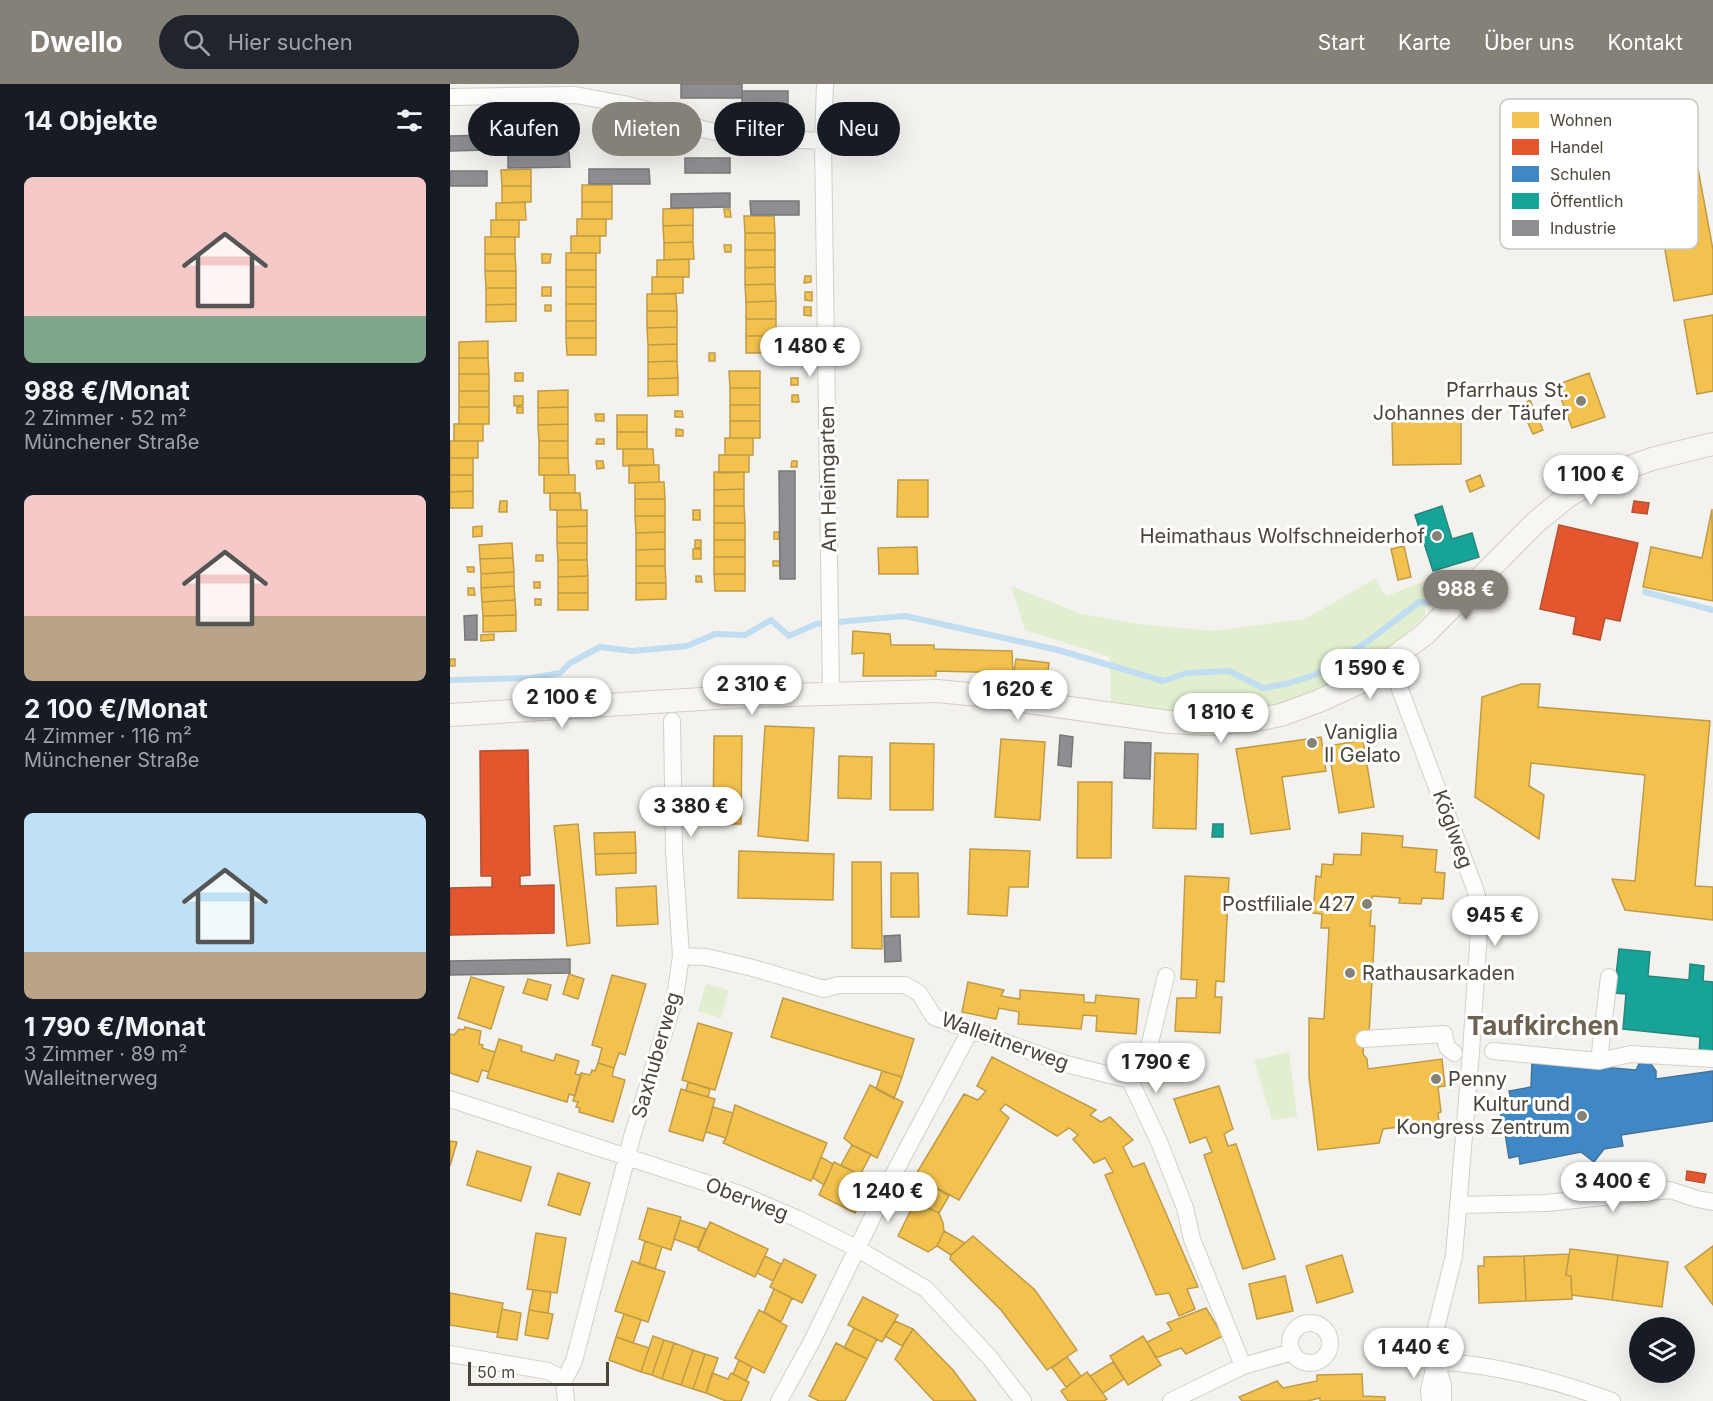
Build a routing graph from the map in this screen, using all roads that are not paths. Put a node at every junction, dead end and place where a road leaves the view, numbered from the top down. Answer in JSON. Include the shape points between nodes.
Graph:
{"nodes":[{"id":1,"x":825,"y":84,"type":"edge"},
{"id":2,"x":450,"y":98,"type":"edge"},
{"id":3,"x":824,"y":102,"type":"edge"},
{"id":4,"x":817,"y":141,"type":"edge"},
{"id":5,"x":823,"y":156,"type":"edge"},
{"id":6,"x":1713,"y":444,"type":"edge"},
{"id":7,"x":1387,"y":663,"type":"junction"},
{"id":8,"x":831,"y":693,"type":"junction"},
{"id":9,"x":450,"y":715,"type":"edge"},
{"id":10,"x":672,"y":721,"type":"dead end"},
{"id":11,"x":681,"y":956,"type":"junction"},
{"id":12,"x":1166,"y":976,"type":"dead end"},
{"id":13,"x":1609,"y":977,"type":"dead end"},
{"id":14,"x":970,"y":1031,"type":"junction"},
{"id":15,"x":1364,"y":1039,"type":"dead end"},
{"id":16,"x":1595,"y":1043,"type":"junction"},
{"id":17,"x":1493,"y":1051,"type":"dead end"},
{"id":18,"x":1454,"y":1053,"type":"dead end"},
{"id":19,"x":1631,"y":1054,"type":"junction"},
{"id":20,"x":1713,"y":1059,"type":"edge"},
{"id":21,"x":1599,"y":1061,"type":"junction"},
{"id":22,"x":1130,"y":1080,"type":"junction"},
{"id":23,"x":450,"y":1099,"type":"edge"},
{"id":24,"x":627,"y":1157,"type":"junction"},
{"id":25,"x":1713,"y":1202,"type":"edge"},
{"id":26,"x":1458,"y":1205,"type":"junction"},
{"id":27,"x":856,"y":1248,"type":"junction"},
{"id":28,"x":1292,"y":1352,"type":"dead end"},
{"id":29,"x":450,"y":1354,"type":"edge"},
{"id":30,"x":1436,"y":1361,"type":"junction"},
{"id":31,"x":1243,"y":1366,"type":"junction"},
{"id":32,"x":564,"y":1380,"type":"junction"},
{"id":33,"x":566,"y":1401,"type":"edge"},
{"id":34,"x":779,"y":1401,"type":"edge"},
{"id":35,"x":1023,"y":1401,"type":"edge"},
{"id":36,"x":1171,"y":1401,"type":"edge"},
{"id":37,"x":1430,"y":1401,"type":"edge"},
{"id":38,"x":1443,"y":1401,"type":"edge"},
{"id":39,"x":1612,"y":1401,"type":"edge"}],
"edges":[{"from":1,"to":3,"type":"street","name":"Am Heimgarten"},
{"from":2,"to":4,"type":"street","via":[[575,95],[624,104],[739,137]]},
{"from":5,"to":8,"type":"street","name":"Am Heimgarten"},
{"from":6,"to":7,"type":"main road","via":[[1652,459],[1602,477],[1568,496],[1536,522],[1425,634]]},
{"from":7,"to":8,"type":"main road","via":[[1361,682],[1291,711],[1255,720],[1211,724],[1169,722],[968,694]]},
{"from":7,"to":26,"type":"street","name":"Köglweg","via":[[1477,896],[1479,930]]},
{"from":8,"to":9,"type":"main road"},
{"from":10,"to":11,"type":"street","name":"Saxhuberweg"},
{"from":11,"to":14,"type":"street","name":"Walleitnerweg","via":[[706,957],[824,989],[839,985],[905,985],[920,993],[934,1017]]},
{"from":11,"to":24,"type":"street","name":"Saxhuberweg","via":[[675,997]]},
{"from":12,"to":22,"type":"street","via":[[1150,1043]]},
{"from":13,"to":16,"type":"street"},
{"from":14,"to":22,"type":"street","name":"Walleitnerweg","via":[[1066,1064]]},
{"from":14,"to":27,"type":"street"},
{"from":15,"to":18,"type":"street","via":[[1444,1034],[1447,1047]]},
{"from":16,"to":19,"type":"street"},
{"from":16,"to":21,"type":"street"},
{"from":17,"to":21,"type":"street"},
{"from":19,"to":20,"type":"street"},
{"from":19,"to":21,"type":"street"},
{"from":22,"to":31,"type":"street","via":[[1177,1186],[1192,1239]]},
{"from":23,"to":24,"type":"street","name":"Oberweg"},
{"from":24,"to":27,"type":"street","name":"Oberweg","via":[[740,1194]]},
{"from":24,"to":32,"type":"street","name":"Saxhuberweg","via":[[574,1361]]},
{"from":25,"to":26,"type":"street","via":[[1670,1190],[1540,1203]]},
{"from":26,"to":30,"type":"street","name":"Köglweg","via":[[1454,1256],[1435,1332]]},
{"from":27,"to":34,"type":"street"},
{"from":27,"to":35,"type":"street","name":"Oberweg","via":[[926,1289],[990,1358]]},
{"from":28,"to":31,"type":"street"},
{"from":29,"to":32,"type":"street","via":[[548,1371]]},
{"from":30,"to":37,"type":"street","name":"Köglweg"},
{"from":30,"to":38,"type":"street","name":"Köglweg"},
{"from":30,"to":39,"type":"street","via":[[1491,1367],[1572,1386]]},
{"from":31,"to":36,"type":"street"},
{"from":32,"to":33,"type":"street"}]}
